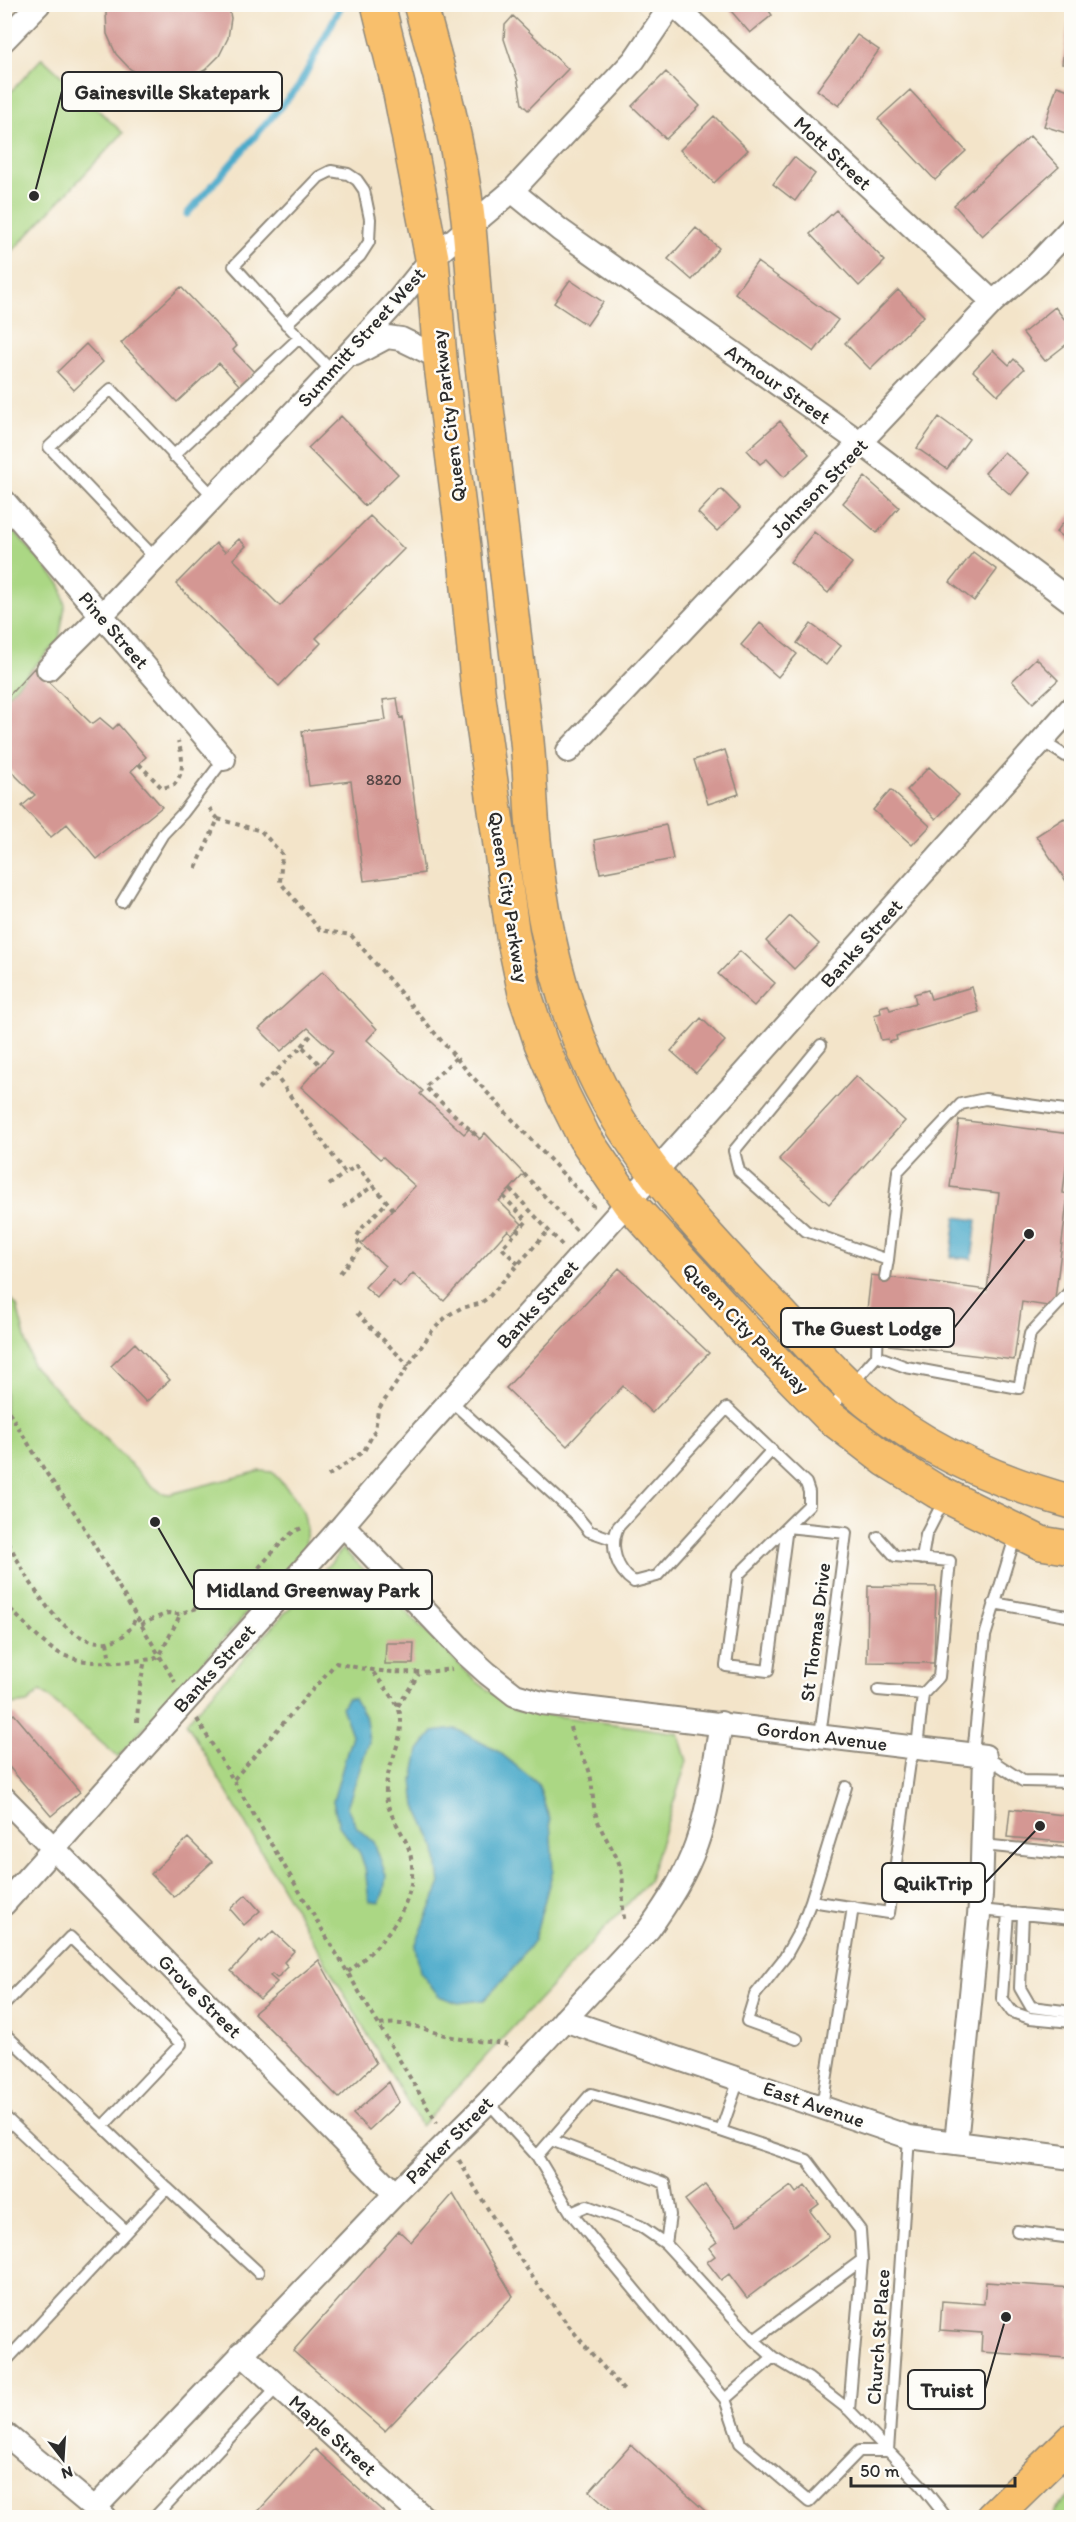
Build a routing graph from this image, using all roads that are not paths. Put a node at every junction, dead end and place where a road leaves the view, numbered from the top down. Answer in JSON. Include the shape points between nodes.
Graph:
{"nodes":[{"id":1,"x":39,"y":4,"type":"edge"},
{"id":2,"x":378,"y":4,"type":"edge"},
{"id":3,"x":420,"y":4,"type":"edge"},
{"id":4,"x":673,"y":4,"type":"edge"},
{"id":5,"x":4,"y":40,"type":"edge"},
{"id":6,"x":512,"y":191,"type":"junction"},
{"id":7,"x":468,"y":226,"type":"junction"},
{"id":8,"x":1071,"y":227,"type":"edge"},
{"id":9,"x":432,"y":258,"type":"junction"},
{"id":10,"x":993,"y":303,"type":"junction"},
{"id":11,"x":286,"y":324,"type":"junction"},
{"id":12,"x":299,"y":338,"type":"junction"},
{"id":13,"x":440,"y":358,"type":"junction"},
{"id":14,"x":338,"y":365,"type":"junction"},
{"id":15,"x":861,"y":443,"type":"junction"},
{"id":16,"x":173,"y":456,"type":"junction"},
{"id":17,"x":213,"y":496,"type":"junction"},
{"id":18,"x":4,"y":501,"type":"edge"},
{"id":19,"x":155,"y":558,"type":"junction"},
{"id":20,"x":1071,"y":602,"type":"edge"},
{"id":21,"x":102,"y":615,"type":"junction"},
{"id":22,"x":48,"y":669,"type":"dead end"},
{"id":23,"x":1071,"y":707,"type":"edge"},
{"id":24,"x":1042,"y":741,"type":"junction"},
{"id":25,"x":568,"y":751,"type":"dead end"},
{"id":26,"x":224,"y":759,"type":"joint"},
{"id":27,"x":1071,"y":760,"type":"edge"},
{"id":28,"x":122,"y":902,"type":"dead end"},
{"id":29,"x":821,"y":1045,"type":"dead end"},
{"id":30,"x":1071,"y":1111,"type":"edge"},
{"id":31,"x":655,"y":1174,"type":"junction"},
{"id":32,"x":629,"y":1203,"type":"junction"},
{"id":33,"x":888,"y":1260,"type":"junction"},
{"id":34,"x":885,"y":1277,"type":"dead end"},
{"id":35,"x":1071,"y":1289,"type":"edge"},
{"id":36,"x":878,"y":1321,"type":"dead end"},
{"id":37,"x":877,"y":1356,"type":"junction"},
{"id":38,"x":849,"y":1386,"type":"junction"},
{"id":39,"x":450,"y":1400,"type":"junction"},
{"id":40,"x":826,"y":1413,"type":"junction"},
{"id":41,"x":772,"y":1450,"type":"junction"},
{"id":42,"x":946,"y":1496,"type":"junction"},
{"id":43,"x":1071,"y":1502,"type":"edge"},
{"id":44,"x":343,"y":1525,"type":"junction"},
{"id":45,"x":787,"y":1527,"type":"junction"},
{"id":46,"x":1017,"y":1531,"type":"junction"},
{"id":47,"x":878,"y":1537,"type":"dead end"},
{"id":48,"x":612,"y":1539,"type":"junction"},
{"id":49,"x":1071,"y":1548,"type":"edge"},
{"id":50,"x":922,"y":1558,"type":"junction"},
{"id":51,"x":994,"y":1604,"type":"junction"},
{"id":52,"x":1071,"y":1617,"type":"edge"},
{"id":53,"x":878,"y":1690,"type":"dead end"},
{"id":54,"x":923,"y":1694,"type":"junction"},
{"id":55,"x":721,"y":1723,"type":"junction"},
{"id":56,"x":820,"y":1736,"type":"junction"},
{"id":57,"x":917,"y":1747,"type":"junction"},
{"id":58,"x":979,"y":1755,"type":"junction"},
{"id":59,"x":1071,"y":1782,"type":"edge"},
{"id":60,"x":846,"y":1787,"type":"dead end"},
{"id":61,"x":4,"y":1798,"type":"edge"},
{"id":62,"x":983,"y":1845,"type":"junction"},
{"id":63,"x":55,"y":1849,"type":"junction"},
{"id":64,"x":1071,"y":1854,"type":"edge"},
{"id":65,"x":811,"y":1901,"type":"junction"},
{"id":66,"x":4,"y":1904,"type":"edge"},
{"id":67,"x":853,"y":1907,"type":"junction"},
{"id":68,"x":980,"y":1910,"type":"junction"},
{"id":69,"x":1008,"y":1912,"type":"junction"},
{"id":70,"x":1023,"y":1914,"type":"junction"},
{"id":71,"x":1071,"y":1919,"type":"edge"},
{"id":72,"x":4,"y":2005,"type":"edge"},
{"id":73,"x":1071,"y":2012,"type":"edge"},
{"id":74,"x":564,"y":2020,"type":"junction"},
{"id":75,"x":1071,"y":2022,"type":"edge"},
{"id":76,"x":4,"y":2033,"type":"edge"},
{"id":77,"x":797,"y":2039,"type":"dead end"},
{"id":78,"x":739,"y":2079,"type":"junction"},
{"id":79,"x":488,"y":2102,"type":"junction"},
{"id":80,"x":822,"y":2107,"type":"junction"},
{"id":81,"x":4,"y":2116,"type":"edge"},
{"id":82,"x":103,"y":2126,"type":"junction"},
{"id":83,"x":721,"y":2131,"type":"junction"},
{"id":84,"x":909,"y":2137,"type":"junction"},
{"id":85,"x":551,"y":2140,"type":"junction"},
{"id":86,"x":956,"y":2143,"type":"junction"},
{"id":87,"x":537,"y":2157,"type":"junction"},
{"id":88,"x":1071,"y":2158,"type":"edge"},
{"id":89,"x":168,"y":2188,"type":"junction"},
{"id":90,"x":395,"y":2194,"type":"junction"},
{"id":91,"x":571,"y":2213,"type":"junction"},
{"id":92,"x":126,"y":2231,"type":"junction"},
{"id":93,"x":1017,"y":2231,"type":"dead end"},
{"id":94,"x":1071,"y":2238,"type":"edge"},
{"id":95,"x":666,"y":2244,"type":"junction"},
{"id":96,"x":862,"y":2260,"type":"junction"},
{"id":97,"x":258,"y":2272,"type":"dead end"},
{"id":98,"x":754,"y":2340,"type":"junction"},
{"id":99,"x":241,"y":2353,"type":"junction"},
{"id":100,"x":774,"y":2357,"type":"junction"},
{"id":101,"x":4,"y":2363,"type":"edge"},
{"id":102,"x":279,"y":2385,"type":"junction"},
{"id":103,"x":725,"y":2399,"type":"junction"},
{"id":104,"x":849,"y":2410,"type":"junction"},
{"id":105,"x":4,"y":2433,"type":"edge"},
{"id":106,"x":1071,"y":2440,"type":"edge"},
{"id":107,"x":888,"y":2451,"type":"junction"},
{"id":108,"x":100,"y":2513,"type":"edge"},
{"id":109,"x":154,"y":2517,"type":"edge"},
{"id":110,"x":423,"y":2517,"type":"edge"},
{"id":111,"x":946,"y":2517,"type":"edge"},
{"id":112,"x":992,"y":2517,"type":"edge"}],
"edges":[{"from":1,"to":5,"type":"street"},
{"from":2,"to":9,"type":"main road","name":"Queen City Parkway","via":[[400,93]]},
{"from":3,"to":7,"type":"main road","name":"Queen City Parkway","via":[[443,81]]},
{"from":4,"to":6,"type":"street","name":"Summitt Street West","via":[[633,60]]},
{"from":4,"to":10,"type":"street","name":"Mott Street"},
{"from":6,"to":7,"type":"street","name":"Summitt Street West"},
{"from":6,"to":15,"type":"street","name":"Armour Street","via":[[560,230]]},
{"from":7,"to":9,"type":"street","name":"Summitt Street West"},
{"from":7,"to":31,"type":"main road","name":"Queen City Parkway","via":[[546,927],[570,1016],[594,1074]]},
{"from":8,"to":10,"type":"street","name":"Johnson Street"},
{"from":9,"to":13,"type":"main road","name":"Queen City Parkway"},
{"from":9,"to":14,"type":"street","name":"Summitt Street West"},
{"from":10,"to":15,"type":"street","name":"Johnson Street"},
{"from":11,"to":11,"type":"lane","via":[[234,266],[319,177],[331,171],[348,174],[364,190],[369,205],[366,250]]},
{"from":11,"to":12,"type":"lane"},
{"from":12,"to":14,"type":"lane"},
{"from":12,"to":16,"type":"lane"},
{"from":13,"to":14,"type":"street","via":[[401,339],[387,337]]},
{"from":13,"to":32,"type":"main road","name":"Queen City Parkway","via":[[478,691],[513,936],[526,998],[541,1043],[584,1137]]},
{"from":14,"to":17,"type":"street","name":"Summitt Street West"},
{"from":15,"to":20,"type":"street","name":"Armour Street"},
{"from":15,"to":25,"type":"street","name":"Johnson Street"},
{"from":16,"to":17,"type":"lane"},
{"from":16,"to":19,"type":"lane","via":[[111,389],[49,447]]},
{"from":17,"to":19,"type":"street","name":"Summitt Street West"},
{"from":18,"to":21,"type":"street","name":"Pine Street"},
{"from":19,"to":21,"type":"street","name":"Summitt Street West"},
{"from":21,"to":22,"type":"street","name":"Summitt Street West"},
{"from":21,"to":26,"type":"street","name":"Pine Street"},
{"from":23,"to":24,"type":"street","name":"Banks Street"},
{"from":24,"to":27,"type":"lane"},
{"from":24,"to":31,"type":"street","name":"Banks Street"},
{"from":26,"to":28,"type":"lane","via":[[163,834]]},
{"from":29,"to":33,"type":"lane","via":[[734,1151],[739,1172],[806,1231]]},
{"from":30,"to":33,"type":"lane","via":[[985,1099],[961,1104],[898,1171]]},
{"from":31,"to":32,"type":"street","name":"Banks Street"},
{"from":31,"to":38,"type":"main road","name":"Queen City Parkway"},
{"from":32,"to":39,"type":"street","name":"Banks Street"},
{"from":32,"to":40,"type":"main road","name":"Queen City Parkway"},
{"from":33,"to":34,"type":"lane"},
{"from":35,"to":37,"type":"lane","via":[[1030,1334],[1019,1388],[906,1367]]},
{"from":36,"to":37,"type":"lane"},
{"from":37,"to":38,"type":"lane"},
{"from":38,"to":40,"type":"lane"},
{"from":38,"to":43,"type":"main road","name":"Queen City Parkway","via":[[911,1433],[970,1466]]},
{"from":39,"to":44,"type":"street","name":"Banks Street"},
{"from":39,"to":48,"type":"lane","via":[[589,1531]]},
{"from":40,"to":42,"type":"main road","name":"Queen City Parkway","via":[[886,1460]]},
{"from":41,"to":45,"type":"lane","via":[[806,1483],[809,1492],[809,1504]]},
{"from":41,"to":48,"type":"lane","via":[[728,1408],[618,1527]]},
{"from":41,"to":48,"type":"lane","via":[[657,1576],[634,1582],[626,1577],[614,1554]]},
{"from":42,"to":46,"type":"main road","name":"Queen City Parkway"},
{"from":42,"to":50,"type":"lane","via":[[926,1535]]},
{"from":44,"to":55,"type":"street","name":"Gordon Avenue","via":[[465,1653],[515,1695],[542,1703]]},
{"from":44,"to":63,"type":"street","name":"Banks Street"},
{"from":45,"to":45,"type":"lane","via":[[768,1671],[726,1666],[738,1575]]},
{"from":45,"to":56,"type":"lane","name":"St Thomas Drive","via":[[846,1533]]},
{"from":46,"to":49,"type":"main road","name":"Queen City Parkway","via":[[1041,1543]]},
{"from":46,"to":51,"type":"lane"},
{"from":47,"to":50,"type":"lane","via":[[895,1556]]},
{"from":50,"to":54,"type":"lane","via":[[950,1561],[939,1677]]},
{"from":51,"to":52,"type":"lane"},
{"from":51,"to":58,"type":"lane","via":[[985,1636]]},
{"from":53,"to":54,"type":"lane"},
{"from":54,"to":57,"type":"lane"},
{"from":55,"to":56,"type":"street","name":"Gordon Avenue"},
{"from":55,"to":74,"type":"street","name":"Parker Street","via":[[706,1812],[684,1874],[649,1929]]},
{"from":56,"to":57,"type":"street","name":"Gordon Avenue"},
{"from":57,"to":58,"type":"street","name":"Gordon Avenue"},
{"from":57,"to":67,"type":"lane","via":[[910,1762],[889,1913]]},
{"from":58,"to":59,"type":"lane","via":[[1023,1781]]},
{"from":58,"to":62,"type":"street"},
{"from":60,"to":65,"type":"lane"},
{"from":61,"to":63,"type":"street","name":"Grove Street"},
{"from":62,"to":64,"type":"lane"},
{"from":62,"to":68,"type":"street"},
{"from":63,"to":66,"type":"street","name":"Banks Street"},
{"from":63,"to":90,"type":"street","name":"Grove Street"},
{"from":65,"to":67,"type":"lane"},
{"from":65,"to":77,"type":"lane","via":[[785,1957],[756,1995],[747,2021]]},
{"from":67,"to":80,"type":"lane"},
{"from":68,"to":69,"type":"lane"},
{"from":68,"to":86,"type":"street"},
{"from":69,"to":70,"type":"lane"},
{"from":69,"to":75,"type":"lane","via":[[1002,1998],[1012,2012]]},
{"from":70,"to":71,"type":"lane"},
{"from":70,"to":73,"type":"lane","via":[[1020,1988],[1031,2007]]},
{"from":72,"to":82,"type":"lane","via":[[70,1937],[181,2044]]},
{"from":74,"to":78,"type":"street","name":"East Avenue"},
{"from":74,"to":79,"type":"street","name":"Parker Street"},
{"from":76,"to":82,"type":"lane"},
{"from":78,"to":80,"type":"street","name":"East Avenue"},
{"from":78,"to":83,"type":"lane"},
{"from":79,"to":87,"type":"lane"},
{"from":79,"to":90,"type":"street","name":"Parker Street"},
{"from":80,"to":84,"type":"street","name":"East Avenue"},
{"from":81,"to":92,"type":"lane"},
{"from":82,"to":89,"type":"lane"},
{"from":83,"to":85,"type":"lane","via":[[591,2094]]},
{"from":83,"to":96,"type":"lane","via":[[807,2160],[860,2230]]},
{"from":84,"to":86,"type":"street","name":"East Avenue"},
{"from":84,"to":107,"type":"lane","name":"Church St Place"},
{"from":85,"to":87,"type":"lane"},
{"from":85,"to":95,"type":"lane","via":[[665,2183],[670,2215]]},
{"from":86,"to":88,"type":"street","name":"East Avenue"},
{"from":87,"to":91,"type":"lane"},
{"from":89,"to":92,"type":"lane"},
{"from":89,"to":97,"type":"lane"},
{"from":90,"to":99,"type":"street","name":"Parker Street"},
{"from":91,"to":95,"type":"lane","via":[[587,2206],[640,2226]]},
{"from":91,"to":103,"type":"lane"},
{"from":92,"to":101,"type":"lane"},
{"from":93,"to":94,"type":"lane"},
{"from":95,"to":98,"type":"lane"},
{"from":96,"to":98,"type":"lane"},
{"from":96,"to":104,"type":"lane"},
{"from":98,"to":100,"type":"lane"},
{"from":99,"to":102,"type":"street","name":"Maple Street"},
{"from":99,"to":108,"type":"street","name":"Parker Street"},
{"from":100,"to":103,"type":"lane"},
{"from":100,"to":104,"type":"lane"},
{"from":102,"to":109,"type":"lane"},
{"from":102,"to":110,"type":"street","name":"Maple Street"},
{"from":103,"to":107,"type":"lane","via":[[740,2443],[809,2502],[859,2451]]},
{"from":104,"to":107,"type":"lane"},
{"from":105,"to":108,"type":"street"},
{"from":106,"to":112,"type":"main road"},
{"from":107,"to":111,"type":"lane"}]}
